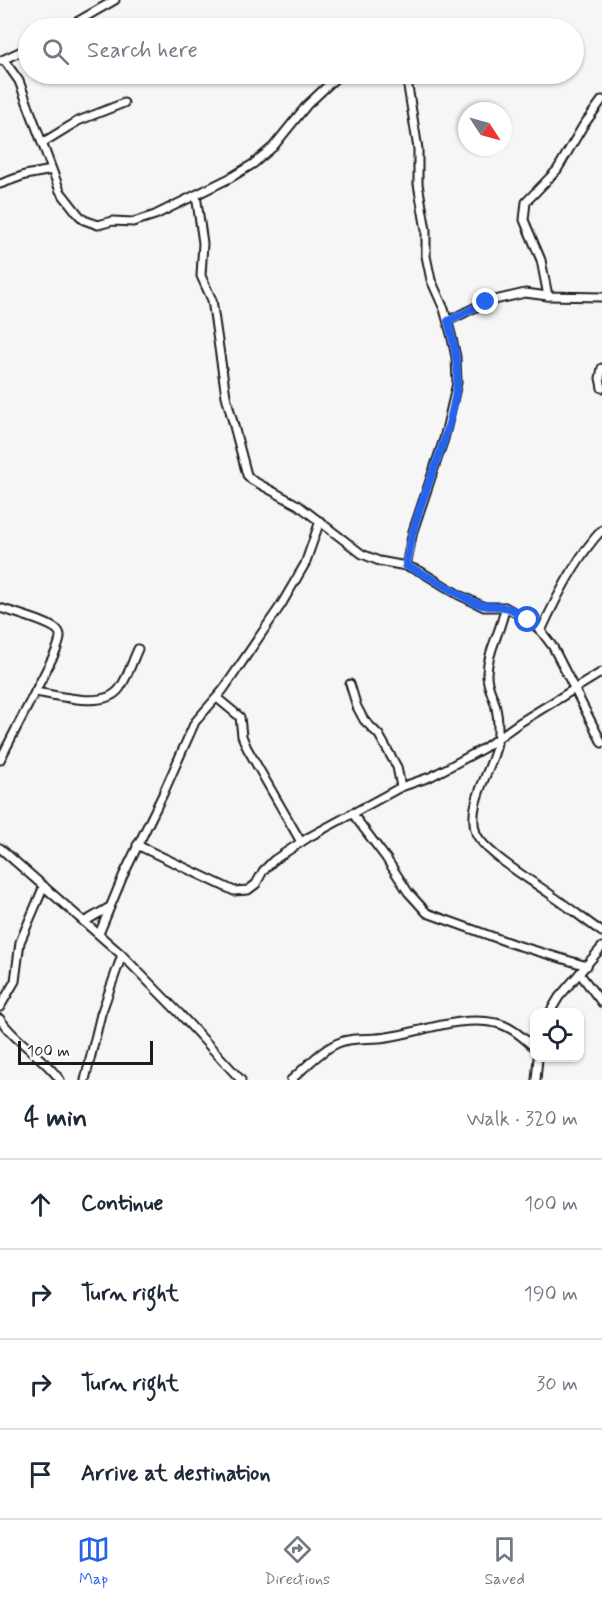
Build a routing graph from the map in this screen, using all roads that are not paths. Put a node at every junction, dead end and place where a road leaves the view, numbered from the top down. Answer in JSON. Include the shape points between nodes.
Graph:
{"nodes":[{"id":1,"x":115,"y":0,"type":"edge"},
{"id":2,"x":84,"y":18,"type":"edge"},
{"id":3,"x":18,"y":53,"type":"edge"},
{"id":4,"x":2,"y":61,"type":"edge"},
{"id":5,"x":18,"y":80,"type":"edge"},
{"id":6,"x":20,"y":84,"type":"edge"},
{"id":7,"x":330,"y":84,"type":"edge"},
{"id":8,"x":408,"y":84,"type":"edge"},
{"id":9,"x":602,"y":100,"type":"edge"},
{"id":10,"x":124,"y":102,"type":"dead end"},
{"id":11,"x":42,"y":143,"type":"junction"},
{"id":12,"x":52,"y":170,"type":"junction"},
{"id":13,"x":0,"y":184,"type":"edge"},
{"id":14,"x":196,"y":195,"type":"junction"},
{"id":15,"x":548,"y":296,"type":"junction"},
{"id":16,"x":602,"y":297,"type":"edge"},
{"id":17,"x":448,"y":321,"type":"junction"},
{"id":18,"x":602,"y":368,"type":"edge"},
{"id":19,"x":602,"y":388,"type":"edge"},
{"id":20,"x":320,"y":521,"type":"junction"},
{"id":21,"x":602,"y":530,"type":"edge"},
{"id":22,"x":406,"y":566,"type":"junction"},
{"id":23,"x":505,"y":607,"type":"junction"},
{"id":24,"x":0,"y":608,"type":"edge"},
{"id":25,"x":541,"y":631,"type":"junction"},
{"id":26,"x":138,"y":650,"type":"dead end"},
{"id":27,"x":602,"y":672,"type":"edge"},
{"id":28,"x":350,"y":684,"type":"dead end"},
{"id":29,"x":574,"y":688,"type":"junction"},
{"id":30,"x":35,"y":692,"type":"junction"},
{"id":31,"x":216,"y":698,"type":"junction"},
{"id":32,"x":497,"y":738,"type":"junction"},
{"id":33,"x":602,"y":743,"type":"edge"},
{"id":34,"x":0,"y":760,"type":"edge"},
{"id":35,"x":401,"y":787,"type":"junction"},
{"id":36,"x":352,"y":813,"type":"junction"},
{"id":37,"x":301,"y":842,"type":"junction"},
{"id":38,"x":137,"y":844,"type":"junction"},
{"id":39,"x":0,"y":848,"type":"edge"},
{"id":40,"x":44,"y":886,"type":"junction"},
{"id":41,"x":108,"y":908,"type":"junction"},
{"id":42,"x":84,"y":922,"type":"junction"},
{"id":43,"x":602,"y":932,"type":"edge"},
{"id":44,"x":99,"y":934,"type":"junction"},
{"id":45,"x":602,"y":947,"type":"edge"},
{"id":46,"x":122,"y":955,"type":"junction"},
{"id":47,"x":587,"y":966,"type":"junction"},
{"id":48,"x":580,"y":975,"type":"junction"},
{"id":49,"x":602,"y":1003,"type":"edge"},
{"id":50,"x":0,"y":1006,"type":"edge"},
{"id":51,"x":552,"y":1008,"type":"edge"},
{"id":52,"x":0,"y":1019,"type":"edge"},
{"id":53,"x":530,"y":1044,"type":"edge"},
{"id":54,"x":538,"y":1062,"type":"edge"},
{"id":55,"x":60,"y":1080,"type":"edge"},
{"id":56,"x":85,"y":1080,"type":"edge"},
{"id":57,"x":241,"y":1080,"type":"edge"},
{"id":58,"x":291,"y":1080,"type":"edge"},
{"id":59,"x":536,"y":1080,"type":"edge"}],
"edges":[{"from":1,"to":2,"type":"street"},
{"from":3,"to":4,"type":"street"},
{"from":4,"to":5,"type":"street"},
{"from":6,"to":11,"type":"street"},
{"from":7,"to":14,"type":"street","via":[[253,164]]},
{"from":8,"to":17,"type":"street","via":[[418,149],[426,256]]},
{"from":9,"to":15,"type":"street","via":[[557,170],[526,202],[524,220],[541,260]]},
{"from":10,"to":11,"type":"street","via":[[78,121]]},
{"from":11,"to":12,"type":"street"},
{"from":12,"to":13,"type":"street"},
{"from":12,"to":14,"type":"street","via":[[60,190],[78,214],[98,225],[133,222]]},
{"from":14,"to":20,"type":"street","via":[[202,243],[201,276],[212,300],[226,396],[243,465],[252,480]]},
{"from":15,"to":16,"type":"street"},
{"from":15,"to":17,"type":"street","via":[[525,293],[504,297]]},
{"from":17,"to":22,"type":"street","via":[[457,383]]},
{"from":18,"to":19,"type":"street"},
{"from":20,"to":22,"type":"street","via":[[362,554]]},
{"from":20,"to":31,"type":"street","via":[[305,564],[281,605]]},
{"from":21,"to":25,"type":"street","via":[[557,594]]},
{"from":22,"to":23,"type":"street","via":[[476,603]]},
{"from":23,"to":25,"type":"street"},
{"from":23,"to":32,"type":"street","via":[[487,674],[496,707]]},
{"from":24,"to":30,"type":"street","via":[[53,626],[60,633],[57,651]]},
{"from":25,"to":29,"type":"street"},
{"from":26,"to":30,"type":"street","via":[[120,688],[110,697],[82,700]]},
{"from":27,"to":29,"type":"street"},
{"from":28,"to":35,"type":"street","via":[[364,720],[397,767]]},
{"from":29,"to":32,"type":"street"},
{"from":29,"to":33,"type":"street"},
{"from":30,"to":34,"type":"street"},
{"from":31,"to":37,"type":"street","via":[[240,717],[242,736],[250,754]]},
{"from":31,"to":38,"type":"street","via":[[195,722]]},
{"from":32,"to":35,"type":"street","via":[[430,777]]},
{"from":32,"to":43,"type":"street","via":[[495,753],[479,790],[474,819],[476,834],[500,859]]},
{"from":35,"to":36,"type":"street"},
{"from":36,"to":37,"type":"street"},
{"from":36,"to":47,"type":"street","via":[[427,913]]},
{"from":37,"to":38,"type":"street","via":[[274,860],[248,890],[234,891]]},
{"from":38,"to":41,"type":"street"},
{"from":39,"to":40,"type":"street"},
{"from":40,"to":42,"type":"street"},
{"from":40,"to":50,"type":"street","via":[[20,942],[15,981]]},
{"from":41,"to":42,"type":"street"},
{"from":41,"to":44,"type":"street"},
{"from":42,"to":44,"type":"street"},
{"from":44,"to":46,"type":"street"},
{"from":45,"to":47,"type":"street"},
{"from":46,"to":56,"type":"street","via":[[101,1014]]},
{"from":46,"to":57,"type":"street"},
{"from":47,"to":48,"type":"street"},
{"from":48,"to":49,"type":"street"},
{"from":48,"to":51,"type":"street"},
{"from":52,"to":55,"type":"street"},
{"from":53,"to":58,"type":"street","via":[[497,1023],[436,1025],[386,1037],[347,1039],[324,1051]]},
{"from":54,"to":59,"type":"street"}]}
